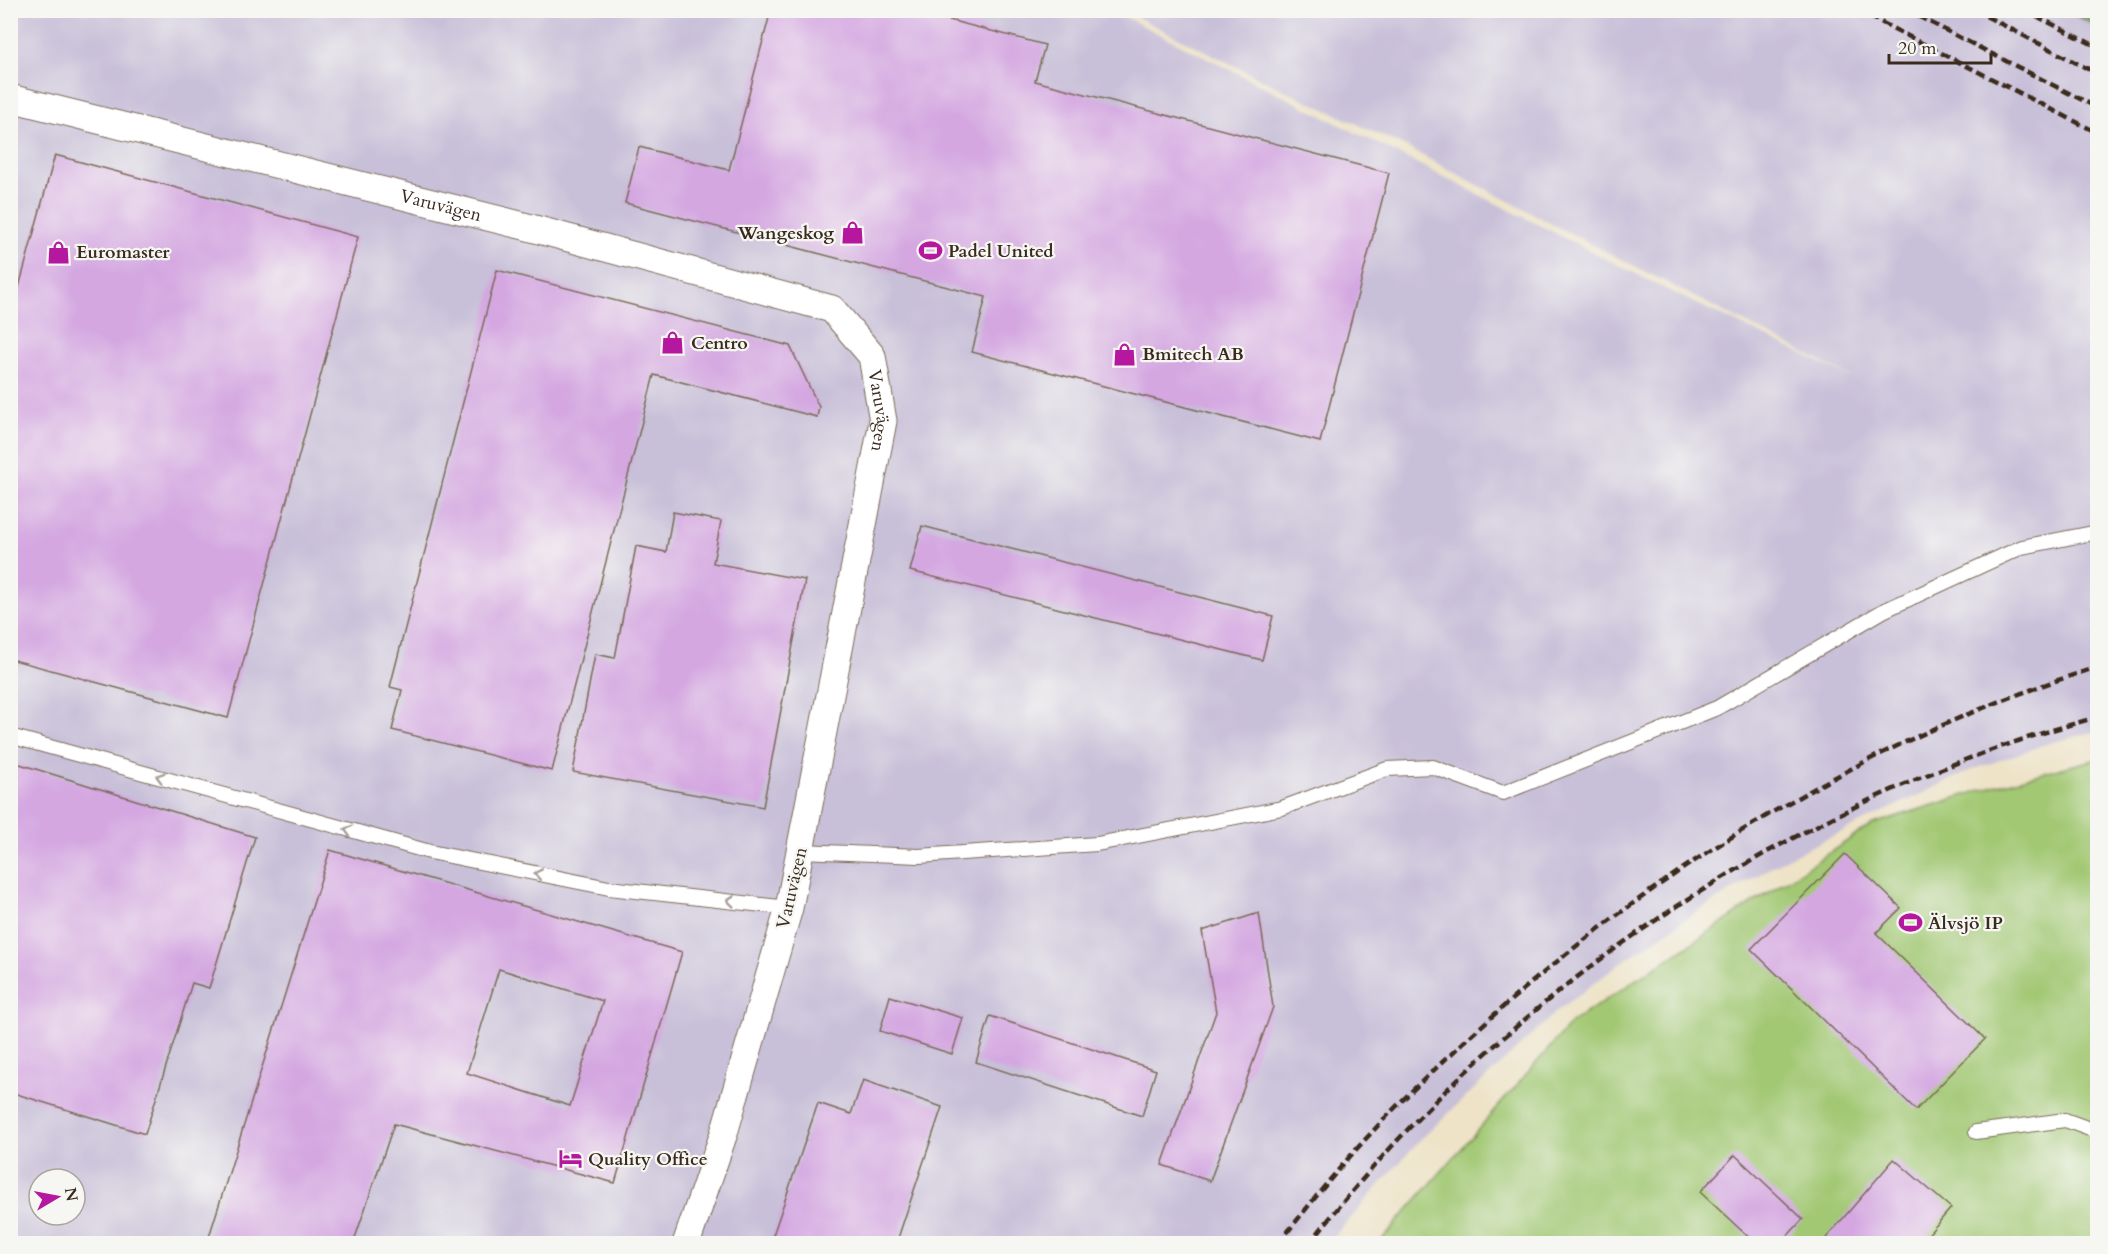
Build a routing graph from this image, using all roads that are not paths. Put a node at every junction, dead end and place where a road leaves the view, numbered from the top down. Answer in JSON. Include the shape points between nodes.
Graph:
{"nodes":[{"id":1,"x":10,"y":98,"type":"edge"},
{"id":2,"x":2097,"y":532,"type":"edge"},
{"id":3,"x":10,"y":736,"type":"edge"},
{"id":4,"x":801,"y":851,"type":"junction"},
{"id":5,"x":789,"y":908,"type":"junction"},
{"id":6,"x":1976,"y":1132,"type":"dead end"},
{"id":7,"x":2097,"y":1132,"type":"edge"},
{"id":8,"x":686,"y":1244,"type":"edge"}],
"edges":[{"from":1,"to":4,"type":"street","name":"Varuvägen","via":[[524,226],[832,309],[872,356],[883,421]]},
{"from":2,"to":4,"type":"lane","via":[[2022,547],[1883,611],[1717,708],[1503,793],[1433,767],[1387,769],[1282,808],[1097,844],[919,856]]},
{"from":5,"to":3,"type":"lane","one_way":true,"via":[[609,888],[429,852]]},
{"from":4,"to":5,"type":"street","name":"Varuvägen"},
{"from":5,"to":8,"type":"street","name":"Varuvägen","via":[[724,1134]]},
{"from":6,"to":7,"type":"lane","via":[[2065,1119]]}]}
